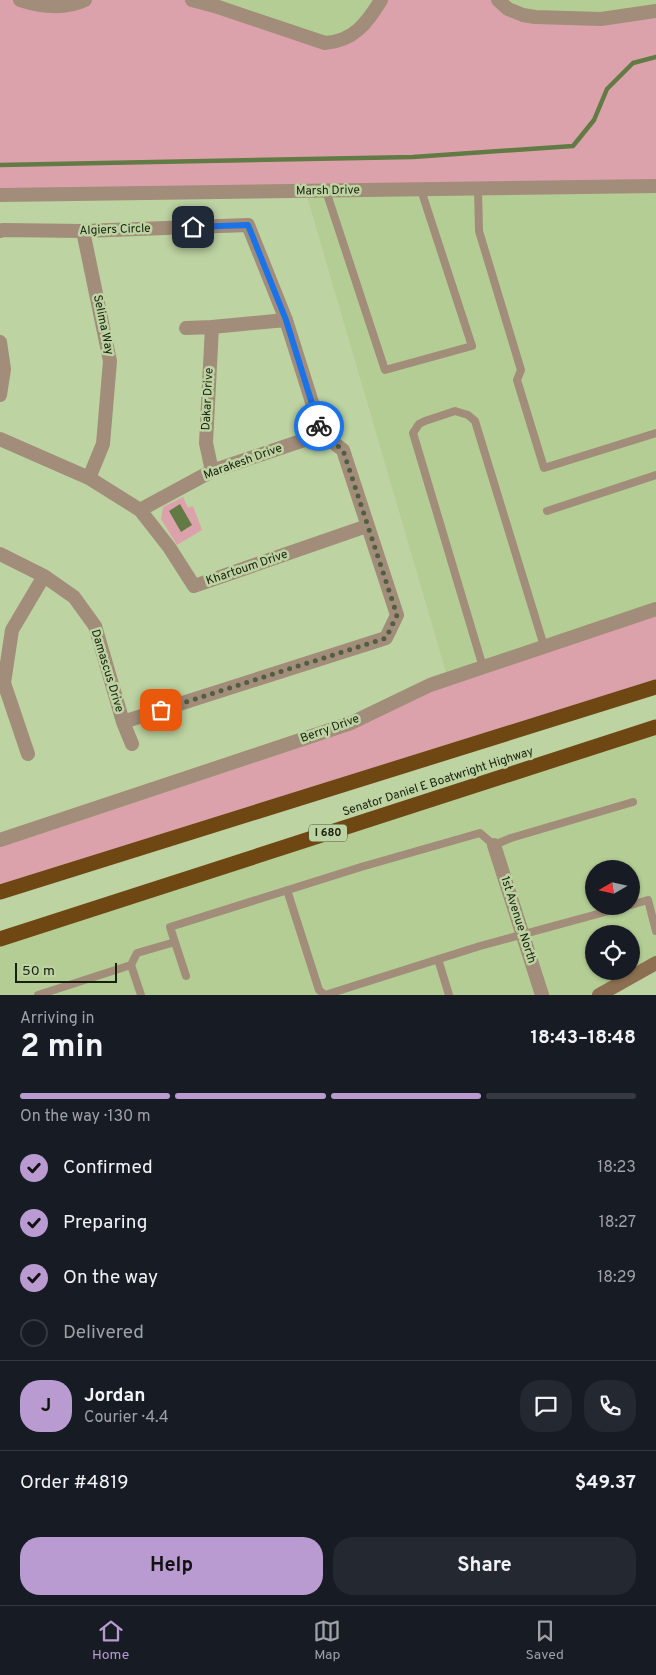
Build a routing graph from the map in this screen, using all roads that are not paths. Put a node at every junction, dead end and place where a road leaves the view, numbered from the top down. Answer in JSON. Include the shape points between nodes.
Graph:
{"nodes":[{"id":1,"x":20,"y":0,"type":"edge"},
{"id":2,"x":86,"y":0,"type":"edge"},
{"id":3,"x":192,"y":0,"type":"edge"},
{"id":4,"x":381,"y":0,"type":"edge"},
{"id":5,"x":498,"y":0,"type":"edge"},
{"id":6,"x":656,"y":12,"type":"edge"},
{"id":7,"x":656,"y":186,"type":"edge"},
{"id":8,"x":478,"y":189,"type":"junction"},
{"id":9,"x":422,"y":190,"type":"junction"},
{"id":10,"x":326,"y":191,"type":"junction"},
{"id":11,"x":0,"y":195,"type":"edge"},
{"id":12,"x":0,"y":231,"type":"edge"},
{"id":13,"x":83,"y":231,"type":"junction"},
{"id":14,"x":286,"y":320,"type":"junction"},
{"id":15,"x":212,"y":327,"type":"junction"},
{"id":16,"x":186,"y":328,"type":"dead end"},
{"id":17,"x":0,"y":342,"type":"edge"},
{"id":18,"x":2,"y":369,"type":"edge"},
{"id":19,"x":0,"y":395,"type":"edge"},
{"id":20,"x":656,"y":433,"type":"edge"},
{"id":21,"x":322,"y":434,"type":"junction"},
{"id":22,"x":0,"y":439,"type":"edge"},
{"id":23,"x":212,"y":471,"type":"junction"},
{"id":24,"x":656,"y":475,"type":"edge"},
{"id":25,"x":89,"y":478,"type":"junction"},
{"id":26,"x":140,"y":510,"type":"junction"},
{"id":27,"x":547,"y":512,"type":"dead end"},
{"id":28,"x":367,"y":526,"type":"junction"},
{"id":29,"x":0,"y":554,"type":"edge"},
{"id":30,"x":44,"y":576,"type":"junction"},
{"id":31,"x":656,"y":609,"type":"edge"},
{"id":32,"x":544,"y":646,"type":"junction"},
{"id":33,"x":483,"y":667,"type":"junction"},
{"id":34,"x":656,"y":687,"type":"edge"},
{"id":35,"x":123,"y":722,"type":"junction"},
{"id":36,"x":656,"y":727,"type":"edge"},
{"id":37,"x":132,"y":744,"type":"dead end"},
{"id":38,"x":28,"y":754,"type":"dead end"},
{"id":39,"x":633,"y":802,"type":"dead end"},
{"id":40,"x":0,"y":840,"type":"edge"},
{"id":41,"x":494,"y":845,"type":"junction"},
{"id":42,"x":287,"y":890,"type":"junction"},
{"id":43,"x":0,"y":892,"type":"edge"},
{"id":44,"x":640,"y":902,"type":"edge"},
{"id":45,"x":595,"y":915,"type":"edge"},
{"id":46,"x":656,"y":931,"type":"edge"},
{"id":47,"x":523,"y":935,"type":"junction"},
{"id":48,"x":0,"y":939,"type":"edge"},
{"id":49,"x":175,"y":942,"type":"junction"},
{"id":50,"x":438,"y":959,"type":"junction"},
{"id":51,"x":656,"y":963,"type":"edge"},
{"id":52,"x":131,"y":965,"type":"junction"},
{"id":53,"x":186,"y":976,"type":"dead end"},
{"id":54,"x":38,"y":995,"type":"edge"},
{"id":55,"x":141,"y":995,"type":"edge"},
{"id":56,"x":449,"y":995,"type":"edge"},
{"id":57,"x":542,"y":995,"type":"edge"},
{"id":58,"x":599,"y":995,"type":"edge"}],
"edges":[{"from":1,"to":2,"type":"street","via":[[59,7]]},
{"from":3,"to":4,"type":"street","via":[[325,43],[339,42],[351,36],[366,22]]},
{"from":5,"to":6,"type":"street","via":[[508,9],[535,18],[601,19]]},
{"from":7,"to":8,"type":"street","name":"Marsh Drive"},
{"from":8,"to":9,"type":"street","name":"Marsh Drive"},
{"from":8,"to":20,"type":"lane","via":[[479,231],[520,370],[517,380],[544,468]]},
{"from":9,"to":10,"type":"street","name":"Marsh Drive"},
{"from":9,"to":10,"type":"lane","via":[[472,346],[385,370]]},
{"from":10,"to":11,"type":"street","name":"Marsh Drive"},
{"from":12,"to":13,"type":"street","name":"Algiers Circle"},
{"from":13,"to":14,"type":"street","name":"Algiers Circle","via":[[248,225]]},
{"from":13,"to":25,"type":"street","name":"Selima Way","via":[[110,361],[103,444]]},
{"from":14,"to":15,"type":"street"},
{"from":14,"to":21,"type":"street","name":"Algiers Circle"},
{"from":15,"to":16,"type":"street"},
{"from":15,"to":23,"type":"street","name":"Dakar Drive","via":[[206,443]]},
{"from":17,"to":18,"type":"street"},
{"from":18,"to":19,"type":"street"},
{"from":21,"to":23,"type":"street","name":"Marakesh Drive"},
{"from":21,"to":28,"type":"street","via":[[343,450]]},
{"from":22,"to":25,"type":"street","name":"Khartoum Drive"},
{"from":23,"to":26,"type":"street","name":"Marakesh Drive"},
{"from":24,"to":27,"type":"lane"},
{"from":25,"to":26,"type":"street","name":"Khartoum Drive"},
{"from":26,"to":28,"type":"street","name":"Khartoum Drive","via":[[170,547],[194,586]]},
{"from":28,"to":35,"type":"street","via":[[397,615],[386,638]]},
{"from":29,"to":30,"type":"street","name":"Damascus Drive"},
{"from":30,"to":35,"type":"street","name":"Damascus Drive","via":[[74,597],[95,626]]},
{"from":30,"to":38,"type":"street","via":[[12,630],[4,683]]},
{"from":31,"to":32,"type":"street","name":"Berry Drive"},
{"from":32,"to":33,"type":"street","name":"Berry Drive"},
{"from":32,"to":33,"type":"lane","via":[[475,421],[455,411],[425,421],[413,434]]},
{"from":33,"to":40,"type":"street","name":"Berry Drive","via":[[430,685],[351,723]]},
{"from":34,"to":43,"type":"highway","name":"Senator Daniel E Boatwright Highway"},
{"from":35,"to":37,"type":"street","name":"Damascus Drive"},
{"from":36,"to":48,"type":"highway","name":"Senator Daniel E Boatwright Highway","number":"I 680"},
{"from":39,"to":41,"type":"lane"},
{"from":41,"to":42,"type":"lane","via":[[480,833]]},
{"from":41,"to":47,"type":"street","name":"1st Avenue North"},
{"from":42,"to":49,"type":"lane","via":[[170,927]]},
{"from":42,"to":50,"type":"lane","via":[[319,990],[325,995]]},
{"from":44,"to":46,"type":"lane","via":[[648,900]]},
{"from":45,"to":47,"type":"lane"},
{"from":47,"to":50,"type":"lane"},
{"from":47,"to":57,"type":"street","name":"1st Avenue North"},
{"from":49,"to":52,"type":"lane","via":[[137,953]]},
{"from":49,"to":53,"type":"lane"},
{"from":50,"to":56,"type":"lane"},
{"from":51,"to":58,"type":"main road"},
{"from":52,"to":54,"type":"lane"},
{"from":52,"to":55,"type":"lane"}]}
